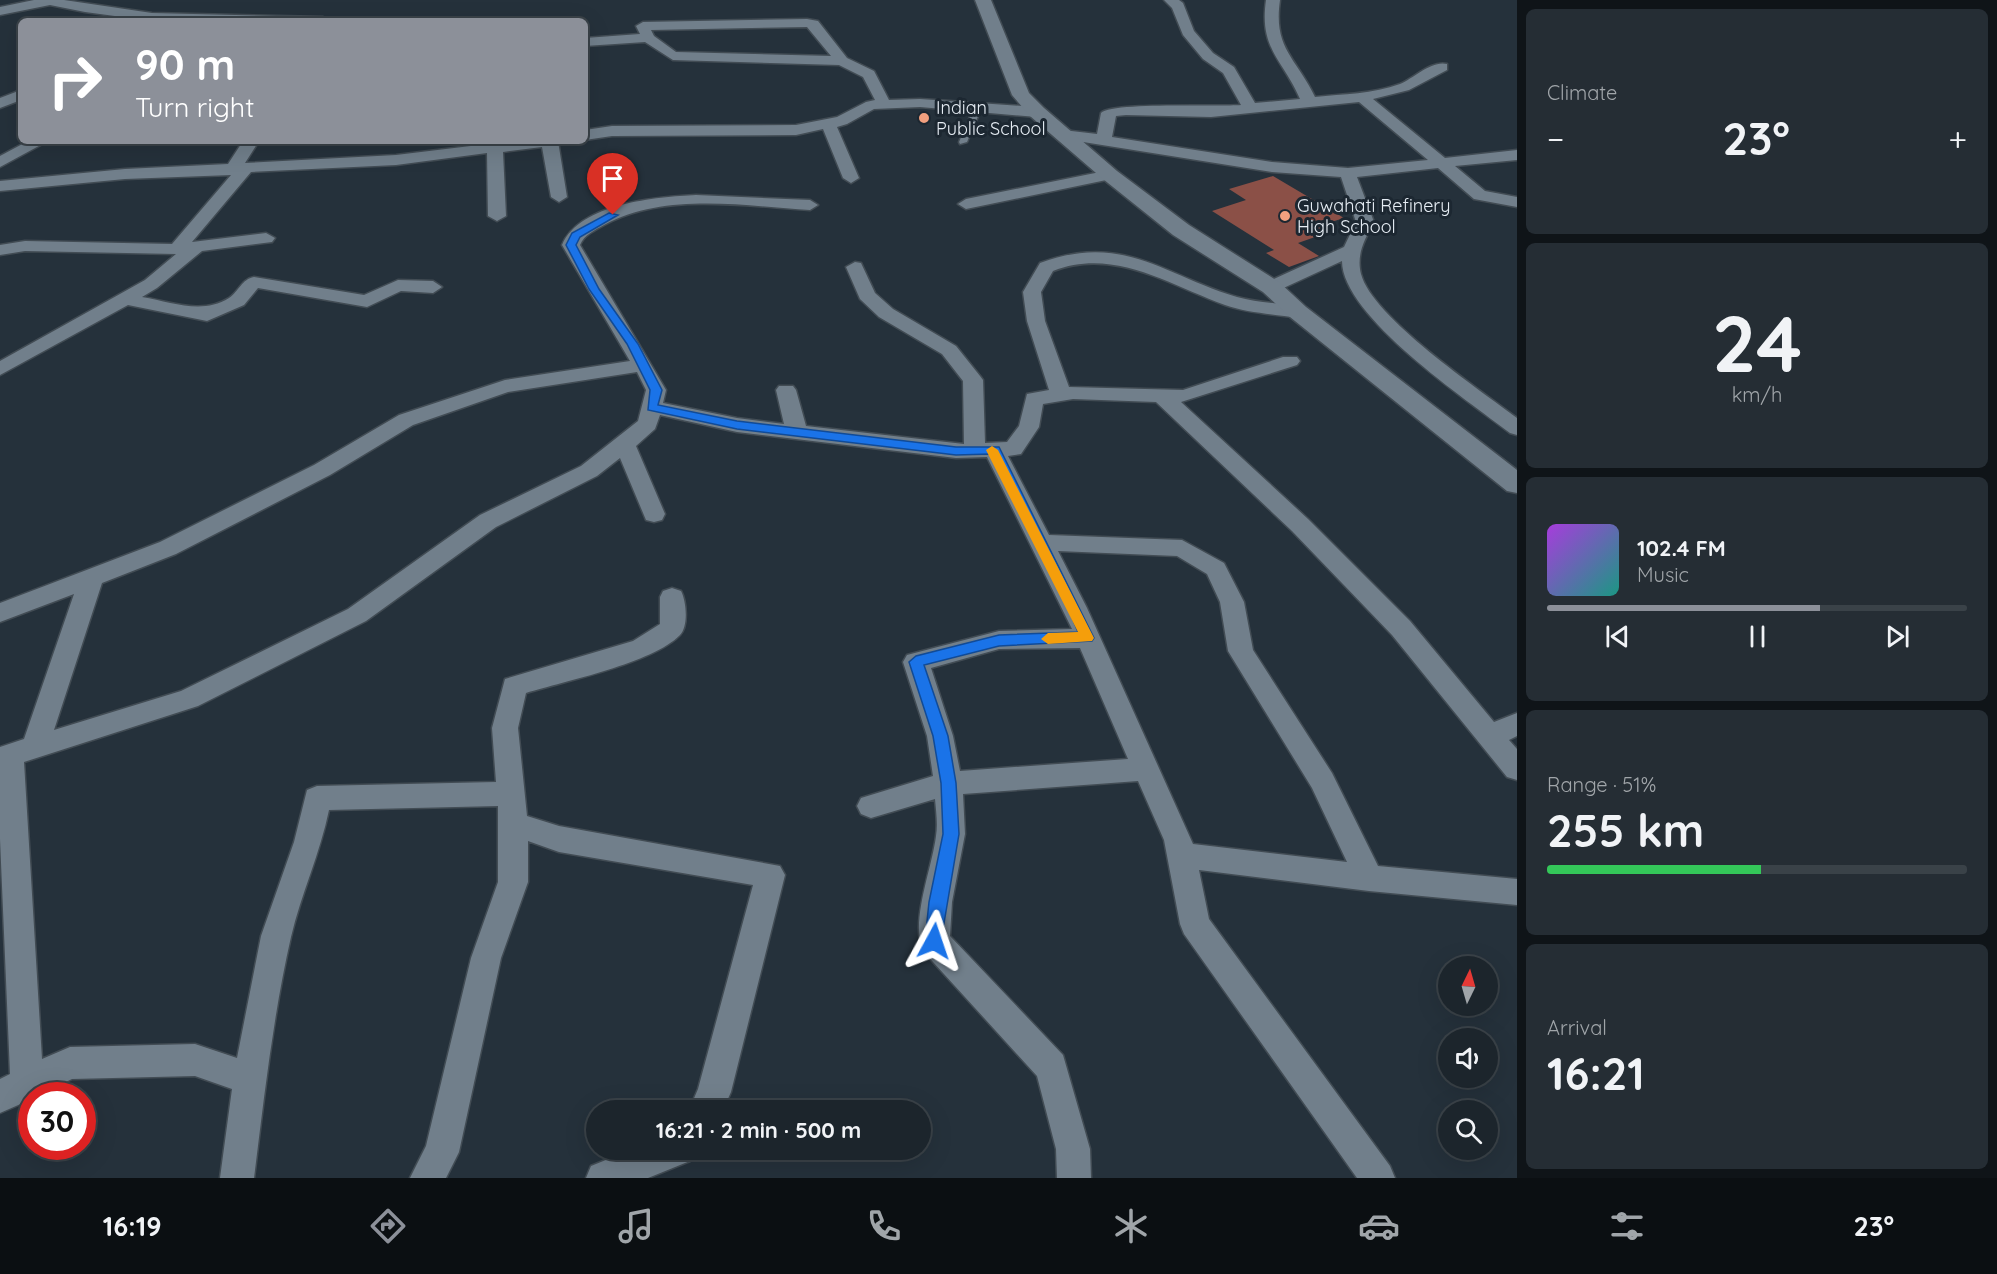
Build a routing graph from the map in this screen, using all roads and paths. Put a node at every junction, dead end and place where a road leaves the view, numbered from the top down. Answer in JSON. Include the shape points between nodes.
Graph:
{"nodes":[{"id":1,"x":52,"y":0,"type":"edge"},
{"id":2,"x":983,"y":0,"type":"edge"},
{"id":3,"x":1171,"y":0,"type":"edge"},
{"id":4,"x":1273,"y":0,"type":"edge"},
{"id":5,"x":0,"y":10,"type":"edge"},
{"id":6,"x":190,"y":18,"type":"edge"},
{"id":7,"x":648,"y":38,"type":"junction"},
{"id":8,"x":588,"y":42,"type":"edge"},
{"id":9,"x":842,"y":61,"type":"junction"},
{"id":10,"x":1442,"y":67,"type":"dead end"},
{"id":11,"x":18,"y":95,"type":"edge"},
{"id":12,"x":1362,"y":97,"type":"junction"},
{"id":13,"x":1309,"y":102,"type":"junction"},
{"id":14,"x":0,"y":104,"type":"edge"},
{"id":15,"x":884,"y":104,"type":"junction"},
{"id":16,"x":978,"y":107,"type":"junction"},
{"id":17,"x":1250,"y":108,"type":"junction"},
{"id":18,"x":1037,"y":112,"type":"junction"},
{"id":19,"x":828,"y":124,"type":"junction"},
{"id":20,"x":590,"y":135,"type":"edge"},
{"id":21,"x":1063,"y":135,"type":"junction"},
{"id":22,"x":1104,"y":140,"type":"junction"},
{"id":23,"x":963,"y":142,"type":"dead end"},
{"id":24,"x":34,"y":144,"type":"edge"},
{"id":25,"x":251,"y":144,"type":"edge"},
{"id":26,"x":526,"y":144,"type":"edge"},
{"id":27,"x":550,"y":144,"type":"edge"},
{"id":28,"x":495,"y":148,"type":"junction"},
{"id":29,"x":598,"y":153,"type":"dead end"},
{"id":30,"x":1517,"y":154,"type":"edge"},
{"id":31,"x":0,"y":162,"type":"edge"},
{"id":32,"x":1439,"y":162,"type":"junction"},
{"id":33,"x":238,"y":170,"type":"junction"},
{"id":34,"x":1348,"y":172,"type":"junction"},
{"id":35,"x":1110,"y":175,"type":"junction"},
{"id":36,"x":851,"y":178,"type":"dead end"},
{"id":37,"x":0,"y":186,"type":"edge"},
{"id":38,"x":559,"y":197,"type":"dead end"},
{"id":39,"x":1517,"y":202,"type":"edge"},
{"id":40,"x":966,"y":204,"type":"dead end"},
{"id":41,"x":810,"y":205,"type":"dead end"},
{"id":42,"x":497,"y":216,"type":"dead end"},
{"id":43,"x":266,"y":238,"type":"dead end"},
{"id":44,"x":186,"y":248,"type":"junction"},
{"id":45,"x":0,"y":250,"type":"edge"},
{"id":46,"x":1351,"y":250,"type":"junction"},
{"id":47,"x":855,"y":267,"type":"dead end"},
{"id":48,"x":433,"y":287,"type":"dead end"},
{"id":49,"x":1271,"y":287,"type":"junction"},
{"id":50,"x":126,"y":299,"type":"junction"},
{"id":51,"x":1298,"y":312,"type":"junction"},
{"id":52,"x":1290,"y":361,"type":"dead end"},
{"id":53,"x":643,"y":365,"type":"junction"},
{"id":54,"x":0,"y":369,"type":"edge"},
{"id":55,"x":786,"y":390,"type":"dead end"},
{"id":56,"x":1061,"y":395,"type":"junction"},
{"id":57,"x":1162,"y":396,"type":"junction"},
{"id":58,"x":652,"y":407,"type":"junction"},
{"id":59,"x":1517,"y":429,"type":"edge"},
{"id":60,"x":797,"y":432,"type":"junction"},
{"id":61,"x":625,"y":444,"type":"junction"},
{"id":62,"x":985,"y":450,"type":"junction"},
{"id":63,"x":1515,"y":481,"type":"edge"},
{"id":64,"x":654,"y":514,"type":"dead end"},
{"id":65,"x":1042,"y":543,"type":"junction"},
{"id":66,"x":90,"y":579,"type":"junction"},
{"id":67,"x":672,"y":597,"type":"dead end"},
{"id":68,"x":0,"y":613,"type":"edge"},
{"id":69,"x":1087,"y":638,"type":"junction"},
{"id":70,"x":1517,"y":724,"type":"edge"},
{"id":71,"x":1490,"y":736,"type":"junction"},
{"id":72,"x":15,"y":753,"type":"edge"},
{"id":73,"x":1146,"y":769,"type":"junction"},
{"id":74,"x":1517,"y":769,"type":"edge"},
{"id":75,"x":948,"y":783,"type":"junction"},
{"id":76,"x":511,"y":794,"type":"junction"},
{"id":77,"x":871,"y":806,"type":"dead end"},
{"id":78,"x":514,"y":824,"type":"junction"},
{"id":79,"x":1180,"y":855,"type":"junction"},
{"id":80,"x":1368,"y":878,"type":"junction"},
{"id":81,"x":1517,"y":892,"type":"edge"},
{"id":82,"x":250,"y":1079,"type":"junction"},
{"id":83,"x":13,"y":1090,"type":"edge"},
{"id":84,"x":710,"y":1100,"type":"edge"},
{"id":85,"x":650,"y":1160,"type":"edge"},
{"id":86,"x":237,"y":1178,"type":"edge"},
{"id":87,"x":427,"y":1178,"type":"edge"},
{"id":88,"x":603,"y":1178,"type":"edge"},
{"id":89,"x":1074,"y":1178,"type":"edge"},
{"id":90,"x":1378,"y":1178,"type":"edge"}],
"edges":[{"from":1,"to":5,"type":"street"},
{"from":1,"to":6,"type":"street","via":[[106,13]]},
{"from":2,"to":18,"type":"street","via":[[1021,95]]},
{"from":3,"to":17,"type":"street","via":[[1178,6],[1188,32],[1208,56],[1229,70]]},
{"from":4,"to":13,"type":"street","via":[[1270,27]]},
{"from":7,"to":8,"type":"street"},
{"from":7,"to":9,"type":"street","via":[[673,56]]},
{"from":7,"to":9,"type":"street","via":[[643,26],[807,22],[813,24]]},
{"from":9,"to":15,"type":"street","via":[[869,74]]},
{"from":10,"to":12,"type":"street","via":[[1404,87]]},
{"from":11,"to":14,"type":"street"},
{"from":12,"to":13,"type":"street"},
{"from":12,"to":32,"type":"street"},
{"from":13,"to":17,"type":"street"},
{"from":15,"to":16,"type":"street"},
{"from":15,"to":19,"type":"street","via":[[871,105]]},
{"from":16,"to":18,"type":"street"},
{"from":16,"to":23,"type":"lane"},
{"from":17,"to":22,"type":"street","via":[[1109,113]]},
{"from":18,"to":21,"type":"street"},
{"from":19,"to":20,"type":"street","via":[[796,130],[612,131]]},
{"from":19,"to":36,"type":"street"},
{"from":20,"to":29,"type":"street"},
{"from":21,"to":22,"type":"street"},
{"from":21,"to":35,"type":"street"},
{"from":22,"to":34,"type":"street","via":[[1272,167]]},
{"from":24,"to":31,"type":"street"},
{"from":25,"to":33,"type":"street"},
{"from":26,"to":28,"type":"street"},
{"from":27,"to":38,"type":"street"},
{"from":28,"to":33,"type":"street","via":[[396,160]]},
{"from":28,"to":42,"type":"street"},
{"from":30,"to":32,"type":"street"},
{"from":32,"to":34,"type":"street"},
{"from":32,"to":39,"type":"street","via":[[1480,195]]},
{"from":33,"to":37,"type":"street","via":[[124,174]]},
{"from":33,"to":44,"type":"street"},
{"from":34,"to":46,"type":"street","via":[[1365,222]]},
{"from":35,"to":40,"type":"street"},
{"from":35,"to":49,"type":"street","via":[[1181,230]]},
{"from":41,"to":53,"type":"street","via":[[702,201],[632,206],[595,222],[575,236],[571,245],[594,289]]},
{"from":43,"to":44,"type":"street"},
{"from":44,"to":45,"type":"street","via":[[25,246]]},
{"from":44,"to":50,"type":"street","via":[[151,284]]},
{"from":46,"to":49,"type":"street"},
{"from":46,"to":59,"type":"street","via":[[1353,278],[1375,311]]},
{"from":47,"to":62,"type":"street","via":[[867,295],[886,313],[949,350],[973,380]]},
{"from":48,"to":50,"type":"street","via":[[398,285],[367,301],[254,282],[237,301],[207,315]]},
{"from":49,"to":51,"type":"street"},
{"from":50,"to":54,"type":"street"},
{"from":51,"to":56,"type":"street","via":[[1233,302],[1148,266],[1109,258],[1067,259],[1046,267],[1032,292],[1036,321]]},
{"from":51,"to":63,"type":"street"},
{"from":52,"to":57,"type":"street","via":[[1184,396]]},
{"from":53,"to":58,"type":"street","via":[[656,390]]},
{"from":53,"to":66,"type":"street","via":[[506,386],[406,420],[322,470],[168,548]]},
{"from":55,"to":60,"type":"street"},
{"from":56,"to":57,"type":"street"},
{"from":56,"to":62,"type":"street","via":[[1034,399],[1029,427],[1013,448]]},
{"from":57,"to":71,"type":"street","via":[[1300,525],[1401,628]]},
{"from":58,"to":60,"type":"street","via":[[737,425]]},
{"from":58,"to":61,"type":"street","via":[[648,424]]},
{"from":60,"to":62,"type":"street","via":[[956,451]]},
{"from":61,"to":64,"type":"street"},
{"from":61,"to":72,"type":"street","via":[[589,471],[488,521],[357,615],[189,699]]},
{"from":62,"to":65,"type":"street"},
{"from":65,"to":69,"type":"street"},
{"from":65,"to":80,"type":"street","via":[[1182,548],[1216,569],[1232,602],[1241,651],[1322,781]]},
{"from":66,"to":68,"type":"street"},
{"from":66,"to":72,"type":"street"},
{"from":67,"to":76,"type":"street","via":[[672,628],[641,648],[514,686],[505,728]]},
{"from":69,"to":73,"type":"street"},
{"from":69,"to":75,"type":"street","via":[[999,640],[916,662],[940,736]]},
{"from":70,"to":71,"type":"street"},
{"from":71,"to":74,"type":"street"},
{"from":72,"to":83,"type":"street"},
{"from":73,"to":75,"type":"street"},
{"from":73,"to":79,"type":"street","via":[[1178,840]]},
{"from":75,"to":77,"type":"street"},
{"from":75,"to":89,"type":"street","via":[[951,834],[937,902],[934,941],[1051,1067],[1073,1149]]},
{"from":76,"to":78,"type":"street"},
{"from":76,"to":82,"type":"street","via":[[317,798],[308,842],[276,936]]},
{"from":78,"to":84,"type":"street","via":[[559,839],[770,875]]},
{"from":78,"to":87,"type":"street","via":[[513,882],[486,958],[442,1152]]},
{"from":79,"to":80,"type":"street"},
{"from":79,"to":90,"type":"street","via":[[1195,924]]},
{"from":80,"to":81,"type":"street"},
{"from":82,"to":83,"type":"street","via":[[195,1060],[70,1063]]},
{"from":82,"to":86,"type":"street"},
{"from":85,"to":88,"type":"street"}]}
